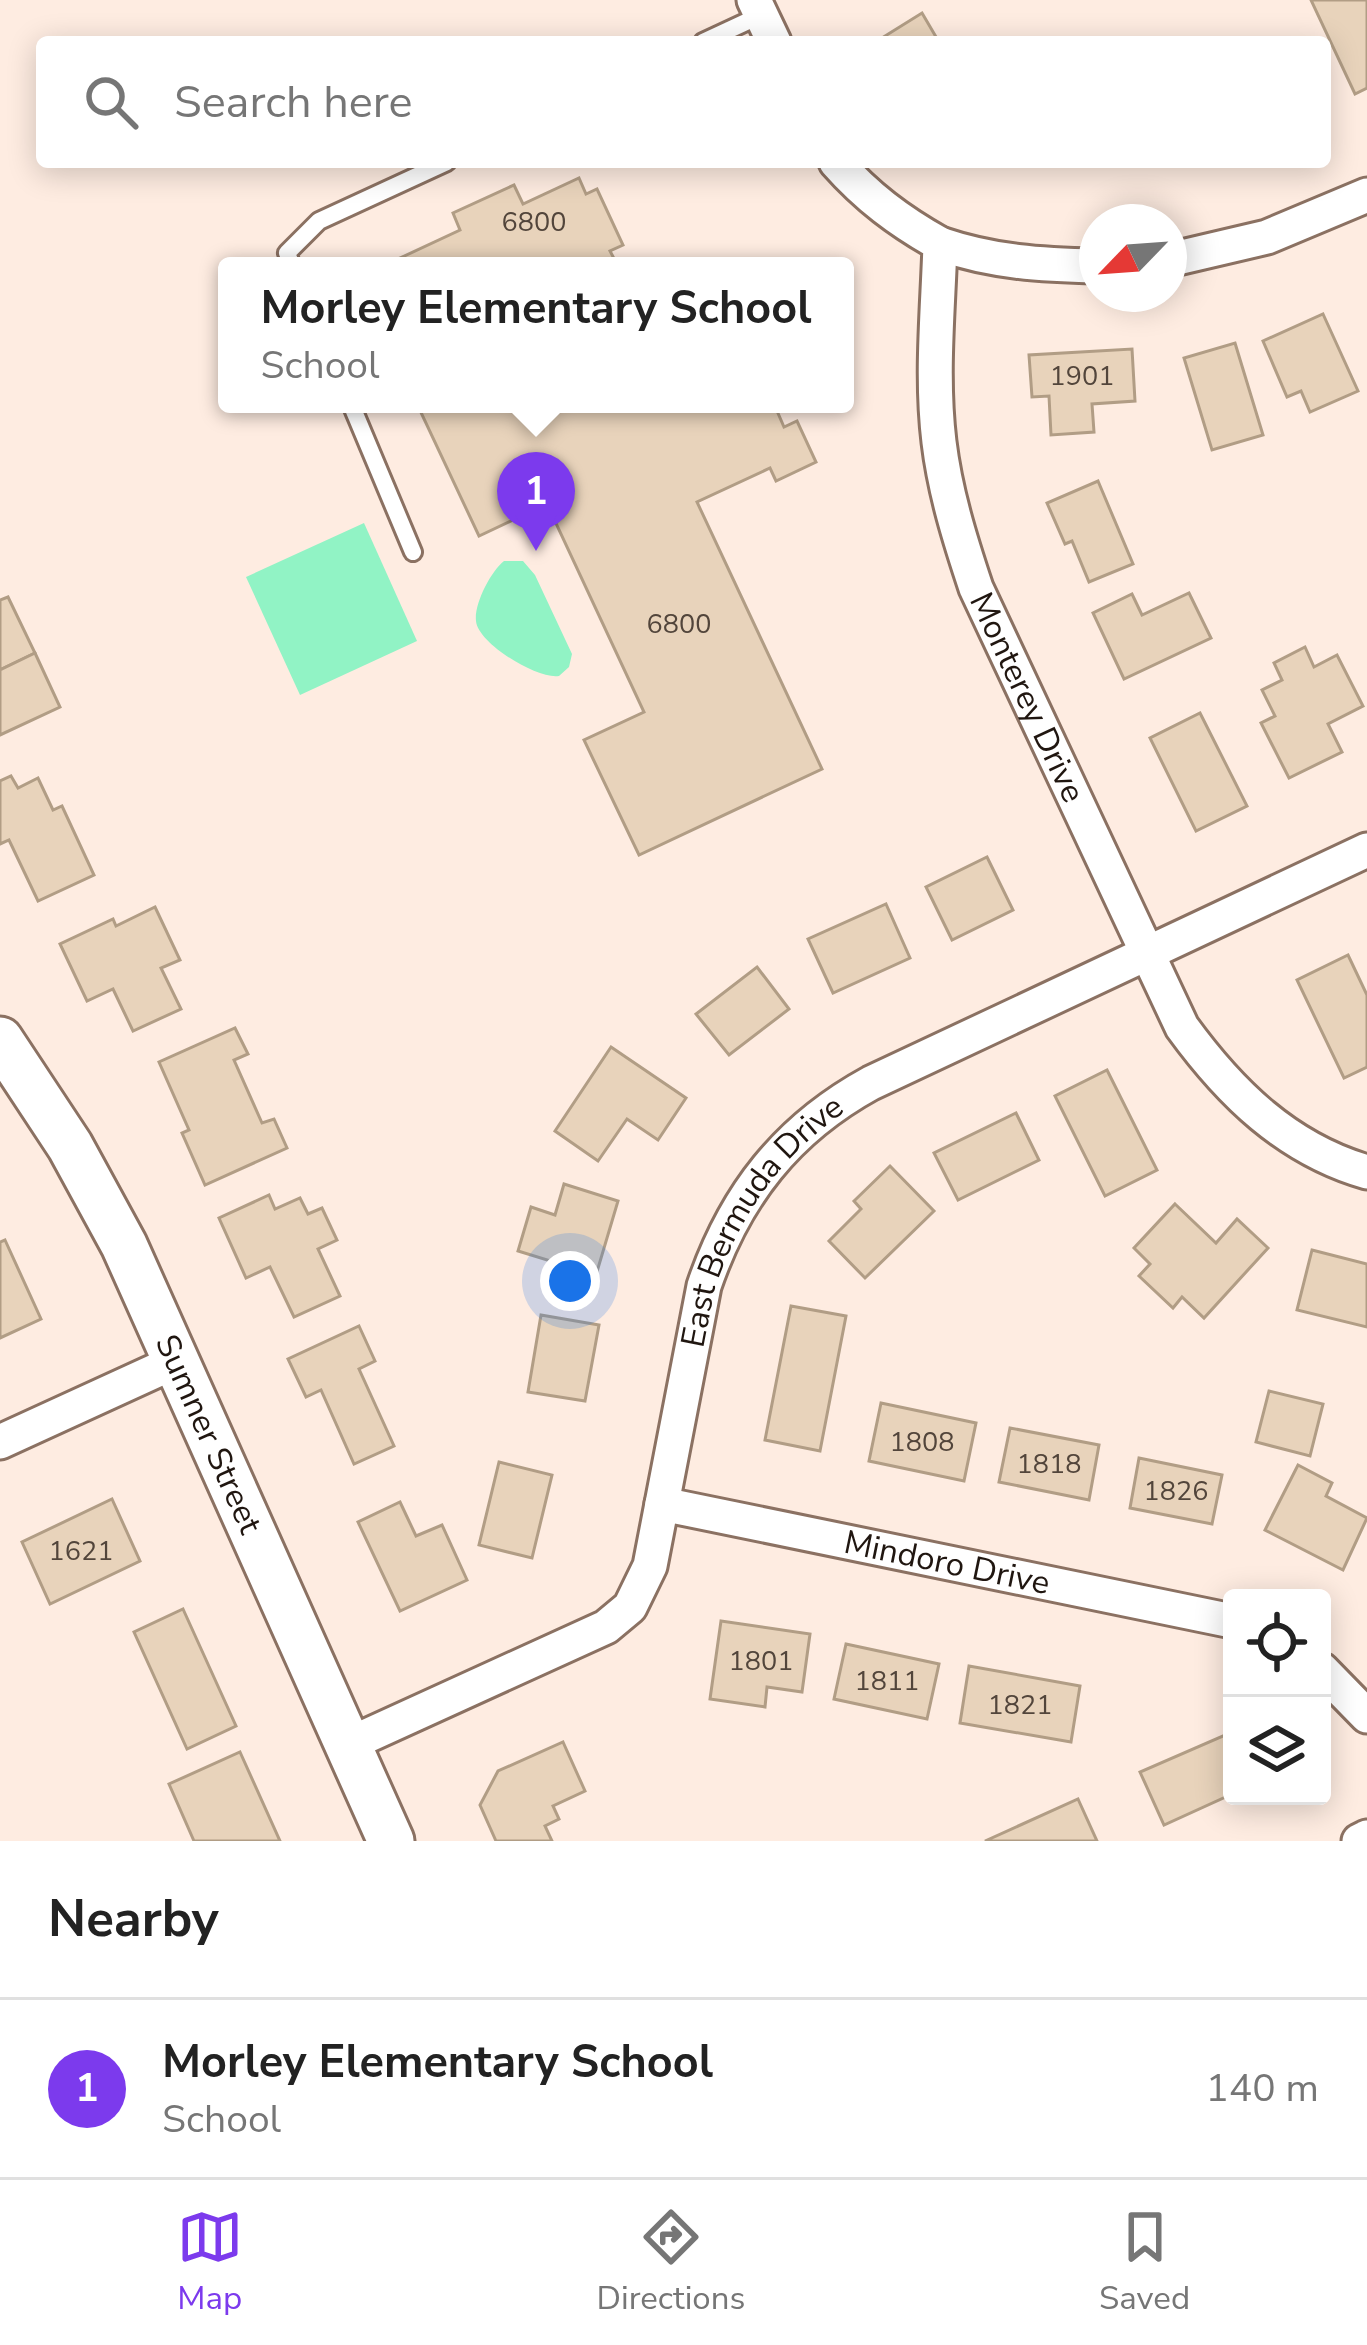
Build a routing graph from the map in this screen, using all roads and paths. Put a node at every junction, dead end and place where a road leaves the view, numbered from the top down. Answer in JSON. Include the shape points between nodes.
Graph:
{"nodes":[{"id":1,"x":763,"y":19,"type":"edge"},
{"id":2,"x":719,"y":36,"type":"edge"},
{"id":3,"x":434,"y":168,"type":"edge"},
{"id":4,"x":841,"y":168,"type":"edge"},
{"id":5,"x":1367,"y":195,"type":"edge"},
{"id":6,"x":940,"y":244,"type":"junction"},
{"id":7,"x":1187,"y":256,"type":"edge"},
{"id":8,"x":289,"y":257,"type":"edge"},
{"id":9,"x":1079,"y":266,"type":"edge"},
{"id":10,"x":355,"y":413,"type":"edge"},
{"id":11,"x":413,"y":551,"type":"dead end"},
{"id":12,"x":1367,"y":850,"type":"edge"},
{"id":13,"x":1146,"y":953,"type":"junction"},
{"id":14,"x":0,"y":1040,"type":"edge"},
{"id":15,"x":1367,"y":1172,"type":"edge"},
{"id":16,"x":179,"y":1360,"type":"junction"},
{"id":17,"x":0,"y":1442,"type":"edge"},
{"id":18,"x":662,"y":1504,"type":"junction"},
{"id":19,"x":1223,"y":1620,"type":"edge"},
{"id":20,"x":1331,"y":1679,"type":"edge"},
{"id":21,"x":1367,"y":1716,"type":"edge"},
{"id":22,"x":347,"y":1744,"type":"junction"},
{"id":23,"x":391,"y":1841,"type":"edge"}],
"edges":[{"from":1,"to":2,"type":"lane"},
{"from":3,"to":8,"type":"lane","via":[[320,221]]},
{"from":4,"to":6,"type":"street","via":[[900,222]]},
{"from":5,"to":7,"type":"street","via":[[1268,237]]},
{"from":6,"to":9,"type":"street","via":[[1025,265]]},
{"from":6,"to":13,"type":"street","name":"Monterey Drive","via":[[935,376],[952,515],[976,588]]},
{"from":10,"to":11,"type":"lane"},
{"from":12,"to":13,"type":"street","name":"East Bermuda Drive"},
{"from":13,"to":15,"type":"street","name":"Monterey Drive","via":[[1182,1027],[1253,1111],[1299,1143]]},
{"from":13,"to":18,"type":"street","name":"East Bermuda Drive","via":[[872,1083],[805,1126],[773,1158],[736,1210],[704,1286]]},
{"from":14,"to":16,"type":"street","name":"Sumner Street","via":[[98,1194]]},
{"from":16,"to":17,"type":"street"},
{"from":16,"to":22,"type":"street","name":"Sumner Street"},
{"from":18,"to":19,"type":"street","name":"Mindoro Drive"},
{"from":18,"to":22,"type":"street","name":"East Bermuda Drive","via":[[643,1588],[606,1628]]},
{"from":20,"to":21,"type":"street"},
{"from":22,"to":23,"type":"street","name":"Sumner Street"}]}
